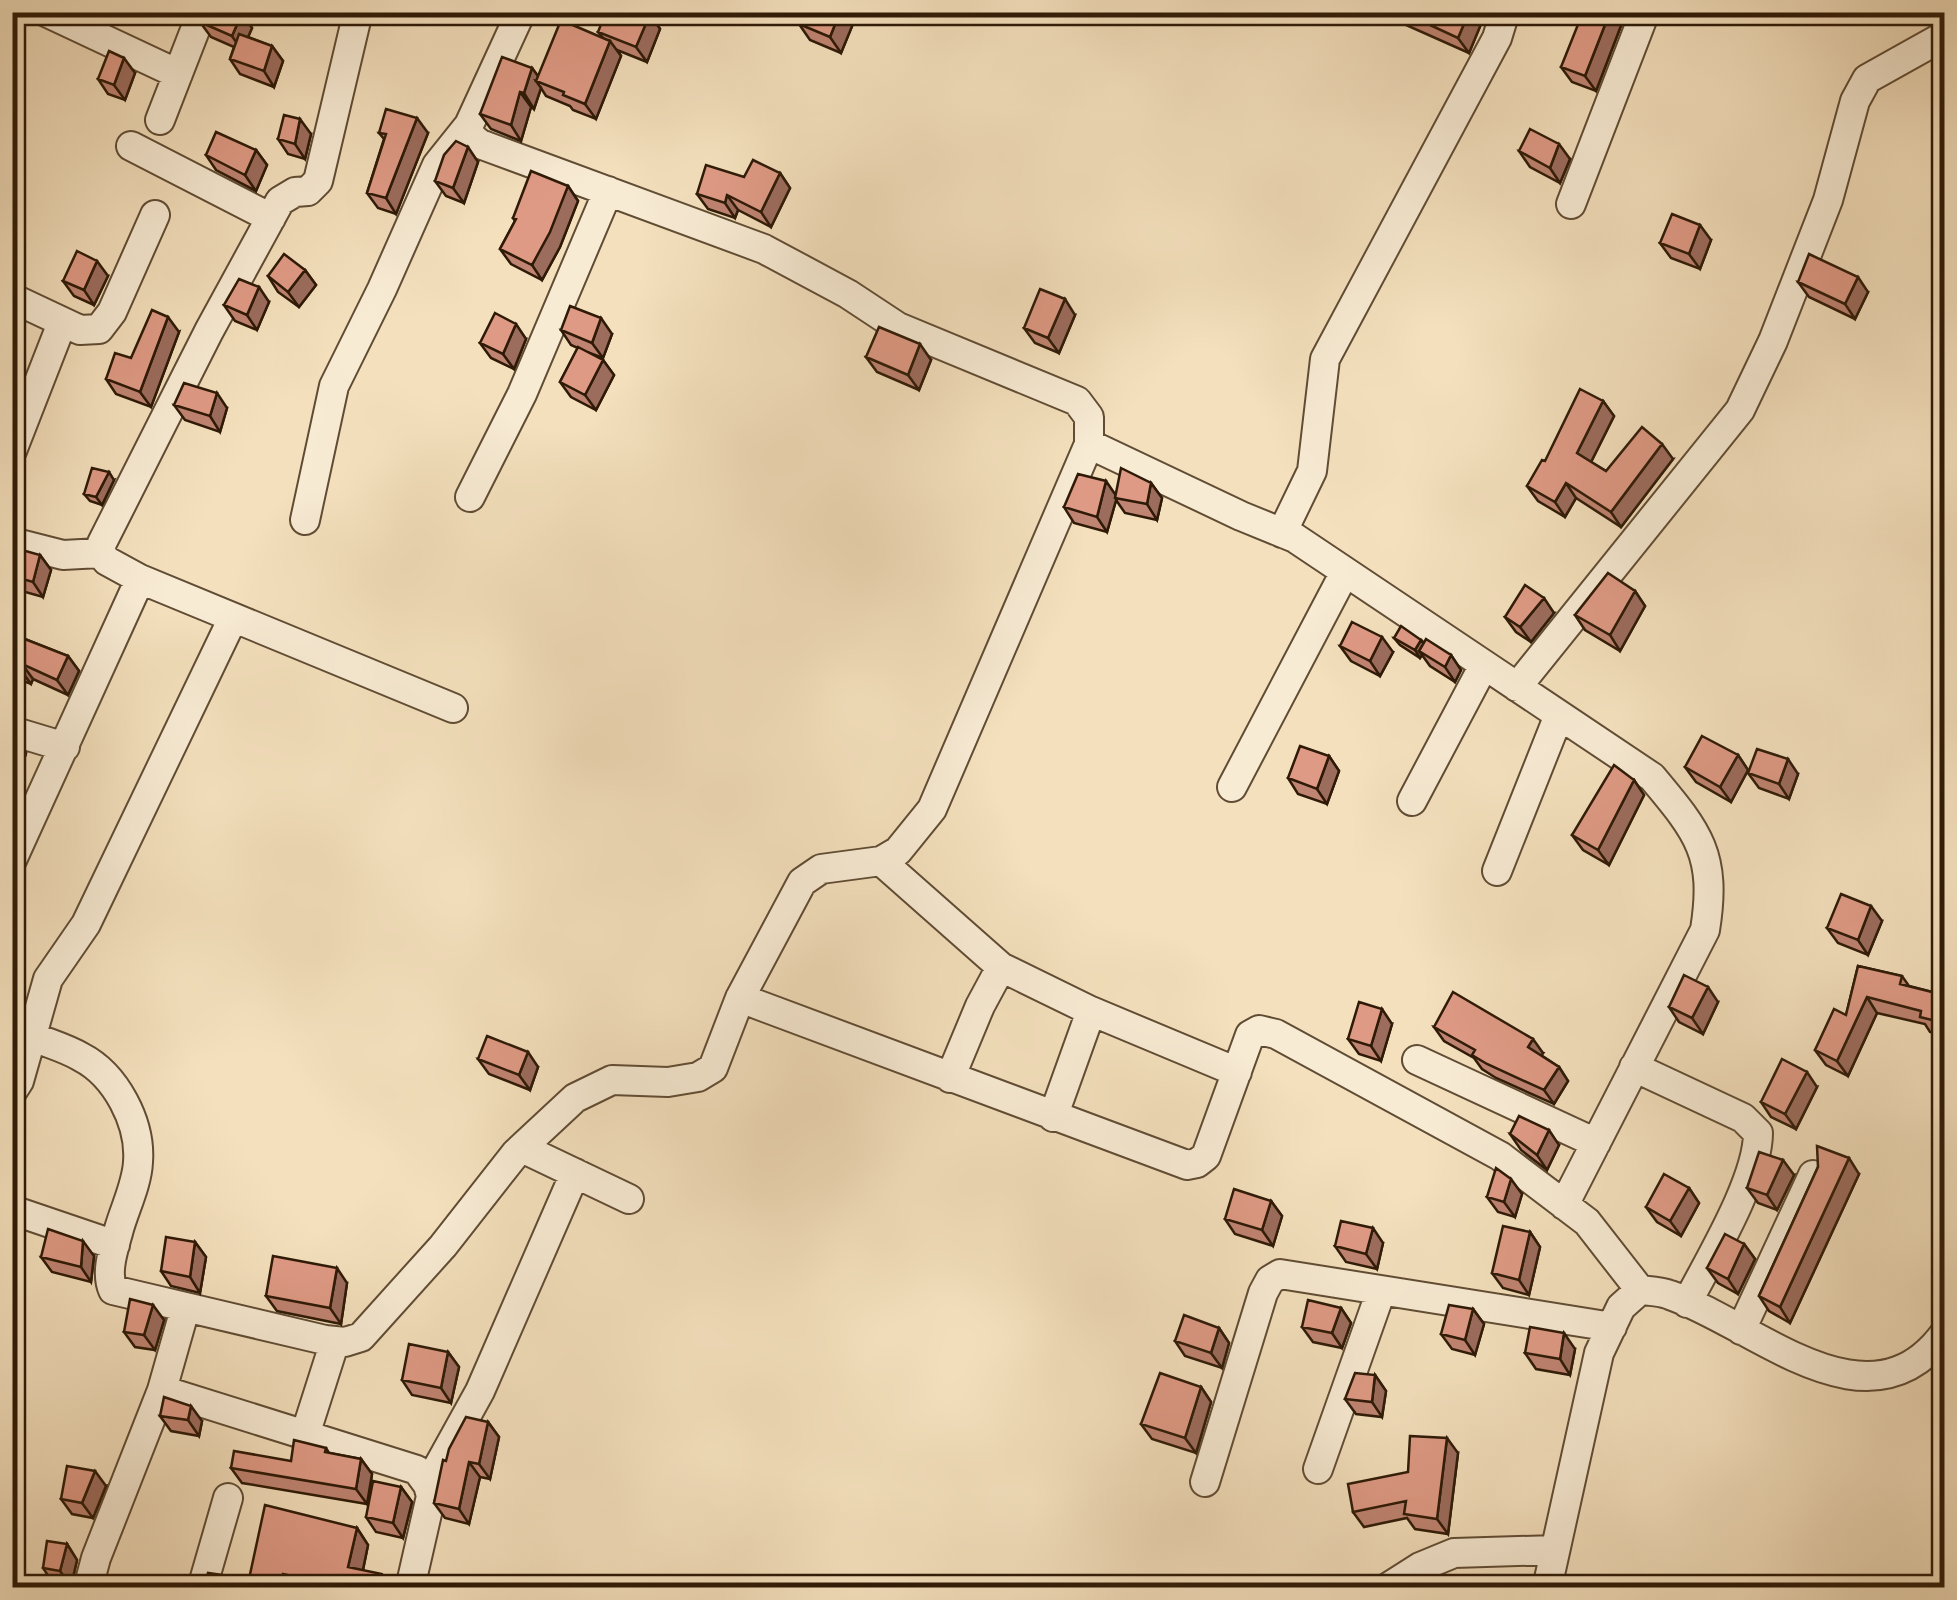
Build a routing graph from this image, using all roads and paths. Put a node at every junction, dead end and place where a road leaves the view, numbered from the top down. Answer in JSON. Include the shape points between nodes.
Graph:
{"nodes":[{"id":1,"x":46,"y":12,"type":"edge"},
{"id":2,"x":202,"y":12,"type":"edge"},
{"id":3,"x":358,"y":12,"type":"edge"},
{"id":4,"x":521,"y":12,"type":"edge"},
{"id":5,"x":1505,"y":12,"type":"edge"},
{"id":6,"x":1645,"y":12,"type":"edge"},
{"id":7,"x":1944,"y":36,"type":"edge"},
{"id":8,"x":178,"y":74,"type":"junction"},
{"id":9,"x":160,"y":120,"type":"dead end"},
{"id":10,"x":469,"y":125,"type":"junction"},
{"id":11,"x":131,"y":146,"type":"dead end"},
{"id":12,"x":608,"y":191,"type":"junction"},
{"id":13,"x":1571,"y":204,"type":"dead end"},
{"id":14,"x":155,"y":216,"type":"dead end"},
{"id":15,"x":271,"y":218,"type":"junction"},
{"id":16,"x":12,"y":298,"type":"edge"},
{"id":17,"x":62,"y":323,"type":"junction"},
{"id":18,"x":1089,"y":444,"type":"junction"},
{"id":19,"x":12,"y":450,"type":"edge"},
{"id":20,"x":470,"y":497,"type":"dead end"},
{"id":21,"x":305,"y":520,"type":"dead end"},
{"id":22,"x":1282,"y":533,"type":"junction"},
{"id":23,"x":12,"y":542,"type":"edge"},
{"id":24,"x":100,"y":553,"type":"junction"},
{"id":25,"x":1346,"y":572,"type":"junction"},
{"id":26,"x":140,"y":579,"type":"junction"},
{"id":27,"x":233,"y":618,"type":"junction"},
{"id":28,"x":1484,"y":665,"type":"junction"},
{"id":29,"x":1517,"y":687,"type":"junction"},
{"id":30,"x":453,"y":708,"type":"dead end"},
{"id":31,"x":1559,"y":715,"type":"junction"},
{"id":32,"x":12,"y":731,"type":"edge"},
{"id":33,"x":65,"y":748,"type":"junction"},
{"id":34,"x":1232,"y":787,"type":"dead end"},
{"id":35,"x":1412,"y":802,"type":"dead end"},
{"id":36,"x":12,"y":860,"type":"edge"},
{"id":37,"x":881,"y":861,"type":"junction"},
{"id":38,"x":1496,"y":871,"type":"dead end"},
{"id":39,"x":1001,"y":967,"type":"junction"},
{"id":40,"x":740,"y":998,"type":"junction"},
{"id":41,"x":1090,"y":1011,"type":"junction"},
{"id":42,"x":30,"y":1036,"type":"junction"},
{"id":43,"x":1417,"y":1060,"type":"dead end"},
{"id":44,"x":1634,"y":1067,"type":"junction"},
{"id":45,"x":1236,"y":1072,"type":"junction"},
{"id":46,"x":950,"y":1078,"type":"junction"},
{"id":47,"x":12,"y":1092,"type":"edge"},
{"id":48,"x":1053,"y":1116,"type":"junction"},
{"id":49,"x":1596,"y":1144,"type":"junction"},
{"id":50,"x":522,"y":1148,"type":"junction"},
{"id":51,"x":575,"y":1173,"type":"junction"},
{"id":52,"x":1812,"y":1175,"type":"edge"},
{"id":53,"x":629,"y":1200,"type":"dead end"},
{"id":54,"x":1564,"y":1205,"type":"junction"},
{"id":55,"x":12,"y":1210,"type":"edge"},
{"id":56,"x":115,"y":1245,"type":"junction"},
{"id":57,"x":1640,"y":1290,"type":"junction"},
{"id":58,"x":1381,"y":1292,"type":"junction"},
{"id":59,"x":1686,"y":1303,"type":"junction"},
{"id":60,"x":185,"y":1309,"type":"junction"},
{"id":61,"x":1612,"y":1326,"type":"junction"},
{"id":62,"x":1742,"y":1330,"type":"junction"},
{"id":63,"x":1944,"y":1334,"type":"edge"},
{"id":64,"x":335,"y":1341,"type":"junction"},
{"id":65,"x":162,"y":1390,"type":"junction"},
{"id":66,"x":304,"y":1435,"type":"junction"},
{"id":67,"x":1318,"y":1469,"type":"dead end"},
{"id":68,"x":1206,"y":1482,"type":"dead end"},
{"id":69,"x":428,"y":1484,"type":"junction"},
{"id":70,"x":228,"y":1498,"type":"dead end"},
{"id":71,"x":1555,"y":1550,"type":"junction"},
{"id":72,"x":88,"y":1588,"type":"edge"},
{"id":73,"x":202,"y":1588,"type":"edge"},
{"id":74,"x":410,"y":1588,"type":"edge"},
{"id":75,"x":1387,"y":1588,"type":"edge"},
{"id":76,"x":1547,"y":1588,"type":"edge"}],
"edges":[{"from":1,"to":8,"type":"street"},
{"from":2,"to":8,"type":"street"},
{"from":3,"to":15,"type":"street","via":[[318,181],[287,195]]},
{"from":4,"to":10,"type":"street"},
{"from":5,"to":22,"type":"street","via":[[1325,360],[1312,471]]},
{"from":6,"to":13,"type":"street"},
{"from":7,"to":29,"type":"street","via":[[1867,79],[1828,200],[1740,410]]},
{"from":8,"to":9,"type":"street"},
{"from":10,"to":12,"type":"street","via":[[480,144]]},
{"from":10,"to":21,"type":"street","via":[[437,165],[334,386]]},
{"from":11,"to":15,"type":"street"},
{"from":12,"to":18,"type":"street","via":[[764,249],[898,327],[1077,401],[1088,417]]},
{"from":12,"to":20,"type":"street","via":[[522,394]]},
{"from":14,"to":17,"type":"street","via":[[99,330]]},
{"from":15,"to":24,"type":"street"},
{"from":16,"to":17,"type":"street"},
{"from":17,"to":19,"type":"street"},
{"from":18,"to":22,"type":"street"},
{"from":18,"to":37,"type":"street","via":[[932,808],[898,852]]},
{"from":22,"to":25,"type":"street"},
{"from":23,"to":24,"type":"street","via":[[63,555]]},
{"from":24,"to":26,"type":"street"},
{"from":25,"to":28,"type":"street"},
{"from":25,"to":34,"type":"street"},
{"from":26,"to":27,"type":"street"},
{"from":26,"to":33,"type":"street"},
{"from":27,"to":30,"type":"street"},
{"from":27,"to":42,"type":"street","via":[[86,924],[48,979]]},
{"from":28,"to":29,"type":"street"},
{"from":28,"to":35,"type":"street"},
{"from":29,"to":31,"type":"street"},
{"from":31,"to":38,"type":"street"},
{"from":31,"to":44,"type":"street","via":[[1652,778],[1706,854],[1711,891],[1705,930]]},
{"from":32,"to":33,"type":"street"},
{"from":33,"to":36,"type":"street"},
{"from":37,"to":39,"type":"street"},
{"from":37,"to":40,"type":"street","via":[[822,869],[802,882]]},
{"from":39,"to":41,"type":"street"},
{"from":39,"to":46,"type":"street"},
{"from":40,"to":46,"type":"street"},
{"from":40,"to":50,"type":"street","via":[[713,1068],[668,1082],[612,1080],[575,1098]]},
{"from":41,"to":45,"type":"street"},
{"from":41,"to":48,"type":"street"},
{"from":42,"to":47,"type":"street"},
{"from":42,"to":56,"type":"street","via":[[100,1070],[132,1119],[138,1163]]},
{"from":43,"to":49,"type":"street"},
{"from":44,"to":49,"type":"street"},
{"from":44,"to":59,"type":"street","via":[[1743,1118],[1758,1133],[1758,1152]]},
{"from":45,"to":48,"type":"street","via":[[1206,1156],[1197,1163],[1186,1165]]},
{"from":45,"to":54,"type":"street","via":[[1250,1035],[1276,1034],[1500,1156]]},
{"from":46,"to":48,"type":"street"},
{"from":49,"to":54,"type":"street"},
{"from":50,"to":51,"type":"street"},
{"from":50,"to":64,"type":"street","via":[[361,1338]]},
{"from":51,"to":53,"type":"street"},
{"from":51,"to":69,"type":"street","via":[[480,1391]]},
{"from":52,"to":62,"type":"street"},
{"from":54,"to":57,"type":"street","via":[[1588,1222]]},
{"from":55,"to":56,"type":"street"},
{"from":56,"to":60,"type":"street","via":[[113,1290]]},
{"from":57,"to":59,"type":"street"},
{"from":57,"to":61,"type":"street"},
{"from":58,"to":61,"type":"street"},
{"from":58,"to":67,"type":"street"},
{"from":58,"to":68,"type":"street","via":[[1280,1274],[1270,1280]]},
{"from":59,"to":62,"type":"street"},
{"from":60,"to":64,"type":"street"},
{"from":60,"to":65,"type":"street"},
{"from":61,"to":71,"type":"street","via":[[1599,1353]]},
{"from":62,"to":63,"type":"street","via":[[1813,1365],[1874,1377],[1906,1369]]},
{"from":64,"to":66,"type":"street"},
{"from":65,"to":66,"type":"street"},
{"from":65,"to":72,"type":"street"},
{"from":66,"to":69,"type":"street","via":[[416,1470]]},
{"from":69,"to":74,"type":"street","via":[[431,1496]]},
{"from":70,"to":73,"type":"street"},
{"from":71,"to":75,"type":"street","via":[[1454,1553]]},
{"from":71,"to":76,"type":"street"}]}
